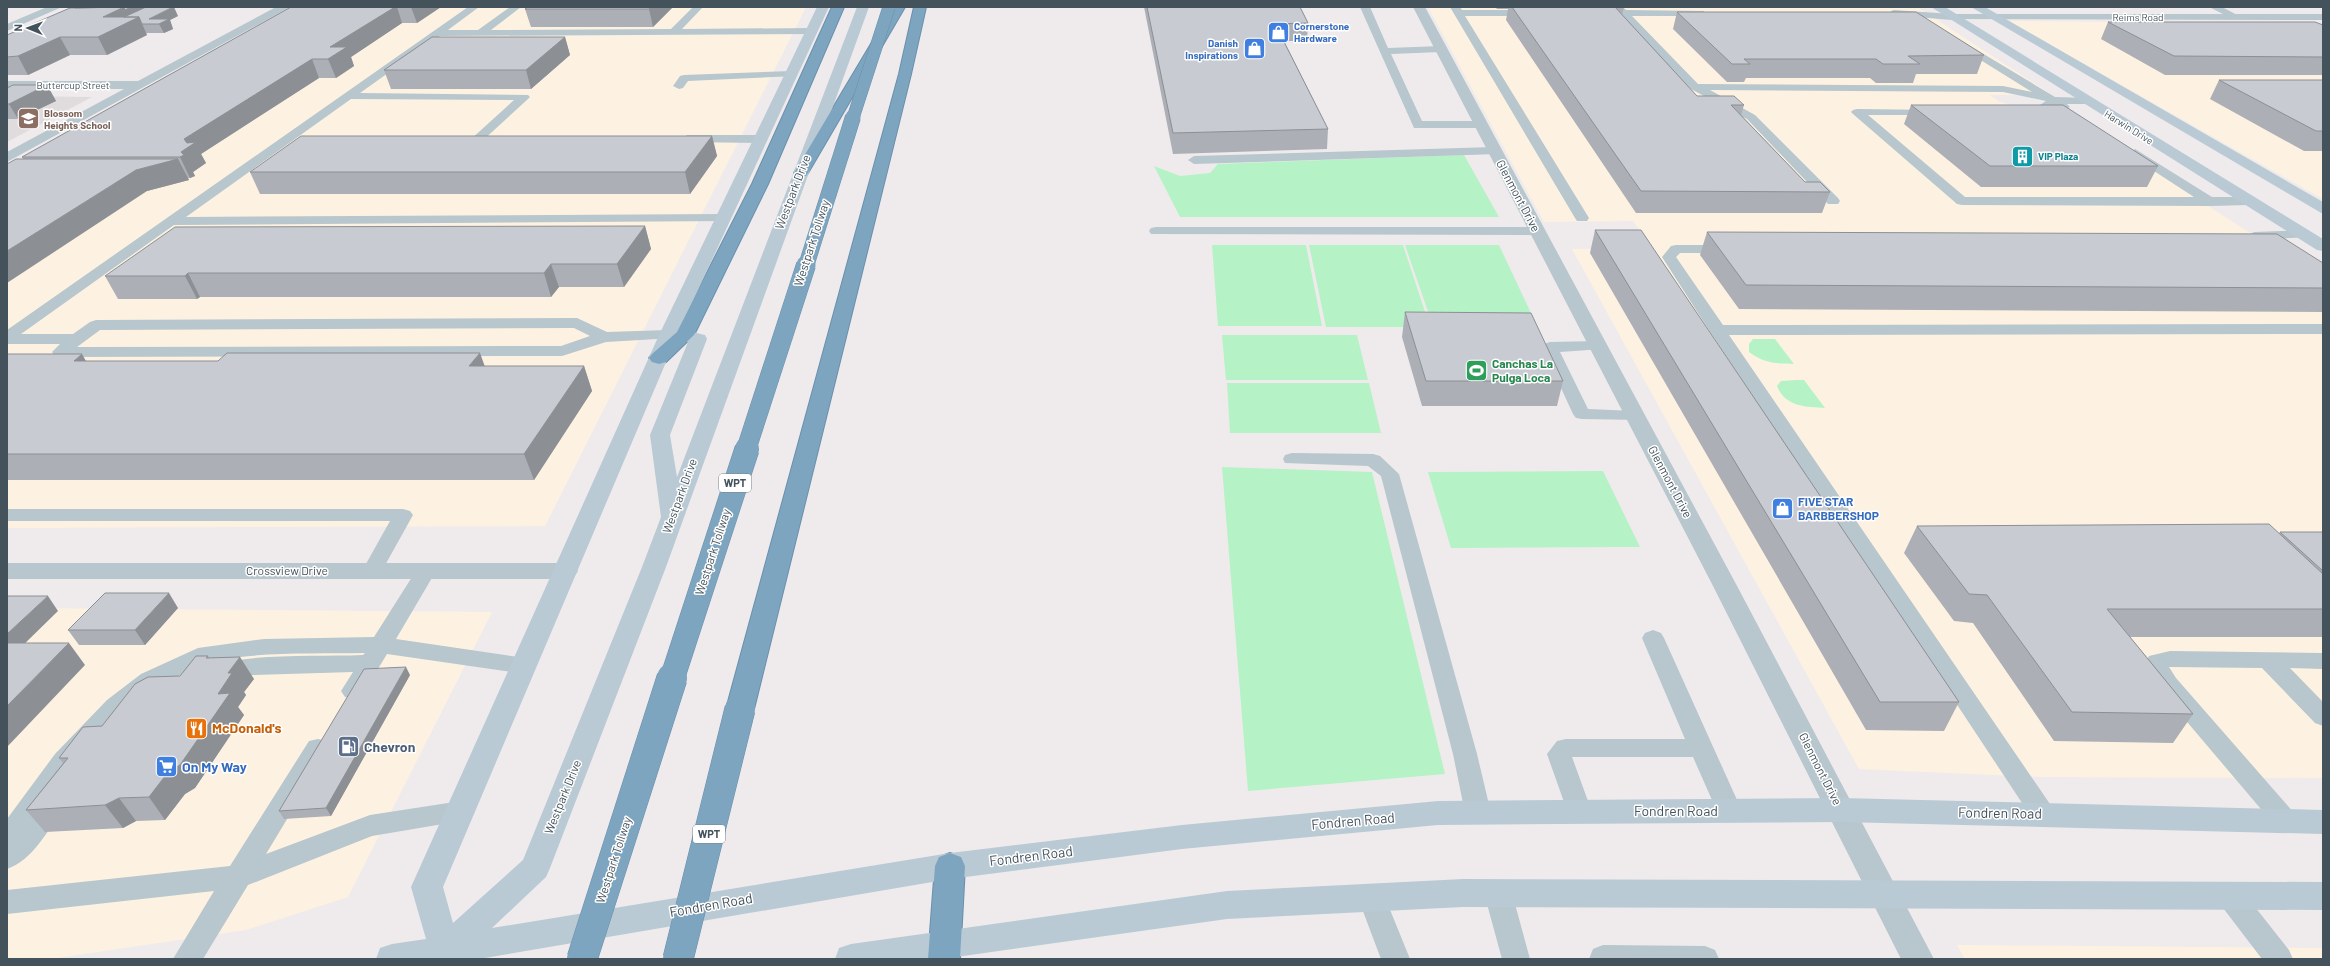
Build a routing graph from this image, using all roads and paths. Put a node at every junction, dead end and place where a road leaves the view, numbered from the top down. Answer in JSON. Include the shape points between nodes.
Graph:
{"nodes":[{"id":1,"x":56,"y":7,"type":"edge"},
{"id":2,"x":284,"y":7,"type":"edge"},
{"id":3,"x":474,"y":7,"type":"edge"},
{"id":4,"x":516,"y":7,"type":"edge"},
{"id":5,"x":698,"y":7,"type":"edge"},
{"id":6,"x":823,"y":7,"type":"edge"},
{"id":7,"x":838,"y":7,"type":"edge"},
{"id":8,"x":862,"y":7,"type":"edge"},
{"id":9,"x":889,"y":7,"type":"edge"},
{"id":10,"x":899,"y":7,"type":"edge"},
{"id":11,"x":920,"y":7,"type":"edge"},
{"id":12,"x":1365,"y":7,"type":"edge"},
{"id":13,"x":1419,"y":7,"type":"edge"},
{"id":14,"x":1937,"y":7,"type":"edge"},
{"id":15,"x":1977,"y":7,"type":"edge"},
{"id":16,"x":2214,"y":7,"type":"edge"},
{"id":17,"x":1457,"y":10,"type":"edge"},
{"id":18,"x":1622,"y":10,"type":"edge"},
{"id":19,"x":1908,"y":10,"type":"edge"},
{"id":20,"x":1546,"y":13,"type":"edge"},
{"id":21,"x":1585,"y":13,"type":"edge"},
{"id":22,"x":1710,"y":13,"type":"edge"},
{"id":23,"x":1882,"y":13,"type":"edge"},
{"id":24,"x":1952,"y":17,"type":"junction"},
{"id":25,"x":1993,"y":17,"type":"junction"},
{"id":26,"x":2236,"y":17,"type":"junction"},
{"id":27,"x":2323,"y":18,"type":"edge"},
{"id":28,"x":1933,"y":26,"type":"edge"},
{"id":29,"x":7,"y":28,"type":"edge"},
{"id":30,"x":812,"y":31,"type":"junction"},
{"id":31,"x":482,"y":32,"type":"junction"},
{"id":32,"x":583,"y":32,"type":"junction"},
{"id":33,"x":673,"y":32,"type":"junction"},
{"id":34,"x":438,"y":33,"type":"junction"},
{"id":35,"x":1953,"y":38,"type":"edge"},
{"id":36,"x":474,"y":44,"type":"edge"},
{"id":37,"x":569,"y":44,"type":"dead end"},
{"id":38,"x":1441,"y":49,"type":"junction"},
{"id":39,"x":1384,"y":50,"type":"junction"},
{"id":40,"x":792,"y":74,"type":"junction"},
{"id":41,"x":7,"y":85,"type":"edge"},
{"id":42,"x":139,"y":85,"type":"junction"},
{"id":43,"x":679,"y":86,"type":"dead end"},
{"id":44,"x":1695,"y":87,"type":"junction"},
{"id":45,"x":349,"y":96,"type":"junction"},
{"id":46,"x":2054,"y":100,"type":"junction"},
{"id":47,"x":2087,"y":101,"type":"junction"},
{"id":48,"x":1951,"y":112,"type":"edge"},
{"id":49,"x":2014,"y":112,"type":"edge"},
{"id":50,"x":2074,"y":113,"type":"edge"},
{"id":51,"x":1481,"y":125,"type":"junction"},
{"id":52,"x":675,"y":139,"type":"edge"},
{"id":53,"x":761,"y":139,"type":"junction"},
{"id":54,"x":285,"y":140,"type":"junction"},
{"id":55,"x":309,"y":140,"type":"edge"},
{"id":56,"x":460,"y":140,"type":"edge"},
{"id":57,"x":476,"y":140,"type":"junction"},
{"id":58,"x":495,"y":140,"type":"edge"},
{"id":59,"x":2126,"y":147,"type":"edge"},
{"id":60,"x":1494,"y":151,"type":"junction"},
{"id":61,"x":7,"y":158,"type":"edge"},
{"id":62,"x":1194,"y":160,"type":"edge"},
{"id":63,"x":800,"y":173,"type":"junction"},
{"id":64,"x":1833,"y":201,"type":"dead end"},
{"id":65,"x":2211,"y":202,"type":"junction"},
{"id":66,"x":2248,"y":202,"type":"junction"},
{"id":67,"x":2323,"y":208,"type":"edge"},
{"id":68,"x":724,"y":218,"type":"junction"},
{"id":69,"x":1582,"y":218,"type":"dead end"},
{"id":70,"x":170,"y":221,"type":"junction"},
{"id":71,"x":1156,"y":231,"type":"dead end"},
{"id":72,"x":1537,"y":231,"type":"junction"},
{"id":73,"x":2304,"y":234,"type":"junction"},
{"id":74,"x":2323,"y":235,"type":"edge"},
{"id":75,"x":2241,"y":237,"type":"edge"},
{"id":76,"x":2323,"y":246,"type":"edge"},
{"id":77,"x":1744,"y":249,"type":"edge"},
{"id":78,"x":2323,"y":329,"type":"edge"},
{"id":79,"x":1717,"y":330,"type":"junction"},
{"id":80,"x":676,"y":335,"type":"junction"},
{"id":81,"x":604,"y":337,"type":"junction"},
{"id":82,"x":7,"y":338,"type":"edge"},
{"id":83,"x":77,"y":339,"type":"junction"},
{"id":84,"x":1597,"y":346,"type":"junction"},
{"id":85,"x":659,"y":358,"type":"joint"},
{"id":86,"x":1634,"y":416,"type":"junction"},
{"id":87,"x":1292,"y":458,"type":"dead end"},
{"id":88,"x":7,"y":515,"type":"edge"},
{"id":89,"x":671,"y":518,"type":"junction"},
{"id":90,"x":7,"y":571,"type":"edge"},
{"id":91,"x":372,"y":571,"type":"junction"},
{"id":92,"x":426,"y":571,"type":"junction"},
{"id":93,"x":566,"y":571,"type":"junction"},
{"id":94,"x":1653,"y":638,"type":"dead end"},
{"id":95,"x":376,"y":654,"type":"junction"},
{"id":96,"x":2268,"y":660,"type":"junction"},
{"id":97,"x":2323,"y":661,"type":"edge"},
{"id":98,"x":525,"y":666,"type":"junction"},
{"id":99,"x":341,"y":710,"type":"edge"},
{"id":100,"x":2323,"y":717,"type":"edge"},
{"id":101,"x":329,"y":730,"type":"edge"},
{"id":102,"x":1701,"y":748,"type":"junction"},
{"id":103,"x":1841,"y":810,"type":"junction"},
{"id":104,"x":461,"y":811,"type":"junction"},
{"id":105,"x":1729,"y":811,"type":"junction"},
{"id":106,"x":1478,"y":812,"type":"junction"},
{"id":107,"x":1579,"y":812,"type":"junction"},
{"id":108,"x":2043,"y":814,"type":"junction"},
{"id":109,"x":2286,"y":821,"type":"junction"},
{"id":110,"x":2323,"y":822,"type":"edge"},
{"id":111,"x":7,"y":839,"type":"edge"},
{"id":112,"x":7,"y":858,"type":"edge"},
{"id":113,"x":950,"y":866,"type":"junction"},
{"id":114,"x":237,"y":877,"type":"junction"},
{"id":115,"x":1498,"y":893,"type":"junction"},
{"id":116,"x":1884,"y":894,"type":"junction"},
{"id":117,"x":2230,"y":896,"type":"junction"},
{"id":118,"x":2323,"y":896,"type":"edge"},
{"id":119,"x":1372,"y":898,"type":"junction"},
{"id":120,"x":7,"y":902,"type":"edge"},
{"id":121,"x":944,"y":951,"type":"edge"},
{"id":122,"x":443,"y":955,"type":"edge"},
{"id":123,"x":1603,"y":958,"type":"dead end"},
{"id":124,"x":187,"y":959,"type":"edge"},
{"id":125,"x":392,"y":959,"type":"edge"},
{"id":126,"x":582,"y":959,"type":"edge"},
{"id":127,"x":678,"y":959,"type":"edge"},
{"id":128,"x":851,"y":959,"type":"edge"},
{"id":129,"x":1396,"y":959,"type":"edge"},
{"id":130,"x":1516,"y":959,"type":"edge"},
{"id":131,"x":1706,"y":959,"type":"edge"},
{"id":132,"x":1918,"y":959,"type":"edge"},
{"id":133,"x":2279,"y":959,"type":"edge"}],
"edges":[{"from":1,"to":29,"type":"street"},
{"from":2,"to":42,"type":"street"},
{"from":3,"to":34,"type":"lane"},
{"from":4,"to":31,"type":"lane"},
{"from":5,"to":33,"type":"lane"},
{"from":6,"to":30,"type":"main road"},
{"from":7,"to":80,"type":"highway","via":[[793,112]]},
{"from":8,"to":63,"type":"main road","name":"Westpark Drive"},
{"from":9,"to":126,"type":"highway","name":"Westpark Tollway","number":"WPT","bridge":true},
{"from":10,"to":63,"type":"highway"},
{"from":11,"to":127,"type":"highway","number":"WPT","bridge":true},
{"from":12,"to":39,"type":"lane"},
{"from":13,"to":38,"type":"street","name":"Glenmont Drive"},
{"from":14,"to":24,"type":"main road","name":"Harwin Drive"},
{"from":15,"to":25,"type":"main road"},
{"from":16,"to":26,"type":"lane"},
{"from":17,"to":20,"type":"lane"},
{"from":17,"to":69,"type":"lane"},
{"from":18,"to":21,"type":"lane"},
{"from":18,"to":22,"type":"lane"},
{"from":18,"to":44,"type":"lane"},
{"from":19,"to":23,"type":"lane"},
{"from":19,"to":24,"type":"lane"},
{"from":19,"to":28,"type":"lane"},
{"from":24,"to":25,"type":"street","name":"Reims Road"},
{"from":24,"to":47,"type":"main road","name":"Harwin Drive"},
{"from":25,"to":26,"type":"street","name":"Reims Road"},
{"from":25,"to":67,"type":"main road"},
{"from":26,"to":27,"type":"street","name":"Reims Road"},
{"from":30,"to":33,"type":"lane"},
{"from":30,"to":40,"type":"main road"},
{"from":31,"to":32,"type":"lane"},
{"from":31,"to":34,"type":"lane"},
{"from":31,"to":36,"type":"lane"},
{"from":32,"to":33,"type":"lane"},
{"from":32,"to":37,"type":"lane"},
{"from":34,"to":45,"type":"lane"},
{"from":35,"to":46,"type":"lane"},
{"from":38,"to":39,"type":"lane"},
{"from":38,"to":51,"type":"street","name":"Glenmont Drive"},
{"from":39,"to":51,"type":"lane","via":[[1418,125]]},
{"from":40,"to":43,"type":"lane","via":[[684,78]]},
{"from":40,"to":53,"type":"main road"},
{"from":41,"to":42,"type":"street","name":"Buttercup Street"},
{"from":42,"to":61,"type":"street"},
{"from":44,"to":46,"type":"lane","via":[[2003,89]]},
{"from":44,"to":64,"type":"lane","via":[[1751,117]]},
{"from":45,"to":54,"type":"lane"},
{"from":45,"to":57,"type":"lane","via":[[524,97]]},
{"from":46,"to":47,"type":"lane"},
{"from":46,"to":49,"type":"lane","via":[[2037,112]]},
{"from":46,"to":50,"type":"lane"},
{"from":47,"to":66,"type":"main road","name":"Harwin Drive"},
{"from":48,"to":65,"type":"lane","via":[[1857,112],[1962,201]]},
{"from":51,"to":60,"type":"street","name":"Glenmont Drive"},
{"from":52,"to":53,"type":"lane"},
{"from":53,"to":68,"type":"main road"},
{"from":54,"to":55,"type":"lane"},
{"from":54,"to":70,"type":"lane"},
{"from":56,"to":57,"type":"lane"},
{"from":57,"to":58,"type":"lane"},
{"from":59,"to":65,"type":"lane"},
{"from":60,"to":62,"type":"lane"},
{"from":60,"to":72,"type":"street","name":"Glenmont Drive"},
{"from":63,"to":89,"type":"main road","name":"Westpark Drive"},
{"from":65,"to":66,"type":"lane"},
{"from":66,"to":73,"type":"main road","name":"Harwin Drive"},
{"from":68,"to":70,"type":"lane"},
{"from":68,"to":80,"type":"main road"},
{"from":70,"to":82,"type":"lane"},
{"from":71,"to":72,"type":"lane"},
{"from":72,"to":84,"type":"street","name":"Glenmont Drive"},
{"from":73,"to":74,"type":"main road"},
{"from":73,"to":75,"type":"lane"},
{"from":73,"to":76,"type":"main road","name":"Harwin Drive"},
{"from":77,"to":79,"type":"lane","via":[[1676,250],[1669,257]]},
{"from":78,"to":79,"type":"lane"},
{"from":79,"to":108,"type":"lane"},
{"from":80,"to":81,"type":"lane"},
{"from":80,"to":85,"type":"highway"},
{"from":80,"to":89,"type":"main road","via":[[698,339],[660,435]]},
{"from":81,"to":83,"type":"lane","via":[[577,323],[96,325]]},
{"from":81,"to":83,"type":"lane","via":[[562,351],[60,352]]},
{"from":82,"to":83,"type":"lane"},
{"from":84,"to":86,"type":"street","name":"Glenmont Drive"},
{"from":84,"to":86,"type":"lane","via":[[1550,347],[1582,414]]},
{"from":85,"to":93,"type":"main road"},
{"from":86,"to":103,"type":"street","name":"Glenmont Drive"},
{"from":87,"to":106,"type":"lane","via":[[1373,460],[1390,474],[1465,754]]},
{"from":88,"to":91,"type":"lane","via":[[403,515]]},
{"from":89,"to":122,"type":"main road","name":"Westpark Drive","via":[[535,868]]},
{"from":90,"to":91,"type":"street","name":"Crossview Drive"},
{"from":91,"to":92,"type":"street","name":"Crossview Drive"},
{"from":92,"to":93,"type":"street","name":"Crossview Drive"},
{"from":92,"to":95,"type":"lane"},
{"from":93,"to":98,"type":"main road"},
{"from":94,"to":102,"type":"lane"},
{"from":95,"to":98,"type":"lane"},
{"from":95,"to":99,"type":"lane"},
{"from":95,"to":111,"type":"lane","via":[[264,647],[198,656],[149,680],[115,706],[64,761]]},
{"from":95,"to":112,"type":"lane","via":[[202,674],[144,701],[107,733],[19,849]]},
{"from":96,"to":97,"type":"lane"},
{"from":96,"to":100,"type":"lane"},
{"from":96,"to":109,"type":"lane","via":[[2170,659],[2157,662],[2159,671],[2168,684]]},
{"from":98,"to":104,"type":"main road"},
{"from":101,"to":114,"type":"lane"},
{"from":102,"to":105,"type":"lane"},
{"from":102,"to":107,"type":"lane","via":[[1561,750],[1559,754]]},
{"from":103,"to":105,"type":"main road","name":"Fondren Road"},
{"from":103,"to":108,"type":"main road","name":"Fondren Road"},
{"from":103,"to":116,"type":"street","name":"Glenmont Drive"},
{"from":104,"to":114,"type":"lane","via":[[370,826]]},
{"from":104,"to":122,"type":"main road","via":[[427,887]]},
{"from":105,"to":107,"type":"main road","name":"Fondren Road"},
{"from":106,"to":107,"type":"main road","name":"Fondren Road"},
{"from":106,"to":113,"type":"main road","name":"Fondren Road","via":[[1438,813],[1182,837]]},
{"from":108,"to":109,"type":"main road","name":"Fondren Road"},
{"from":109,"to":110,"type":"main road","name":"Fondren Road"},
{"from":113,"to":121,"type":"highway"},
{"from":113,"to":122,"type":"main road","name":"Fondren Road"},
{"from":114,"to":120,"type":"lane"},
{"from":114,"to":124,"type":"lane"},
{"from":115,"to":116,"type":"main road"},
{"from":115,"to":119,"type":"main road"},
{"from":115,"to":130,"type":"lane"},
{"from":116,"to":117,"type":"main road"},
{"from":116,"to":132,"type":"street","name":"Glenmont Drive"},
{"from":117,"to":118,"type":"main road"},
{"from":117,"to":133,"type":"lane"},
{"from":119,"to":121,"type":"main road","via":[[1227,906]]},
{"from":119,"to":129,"type":"lane"},
{"from":121,"to":128,"type":"main road"},
{"from":122,"to":125,"type":"main road","name":"Fondren Road"},
{"from":123,"to":131,"type":"lane"}]}
